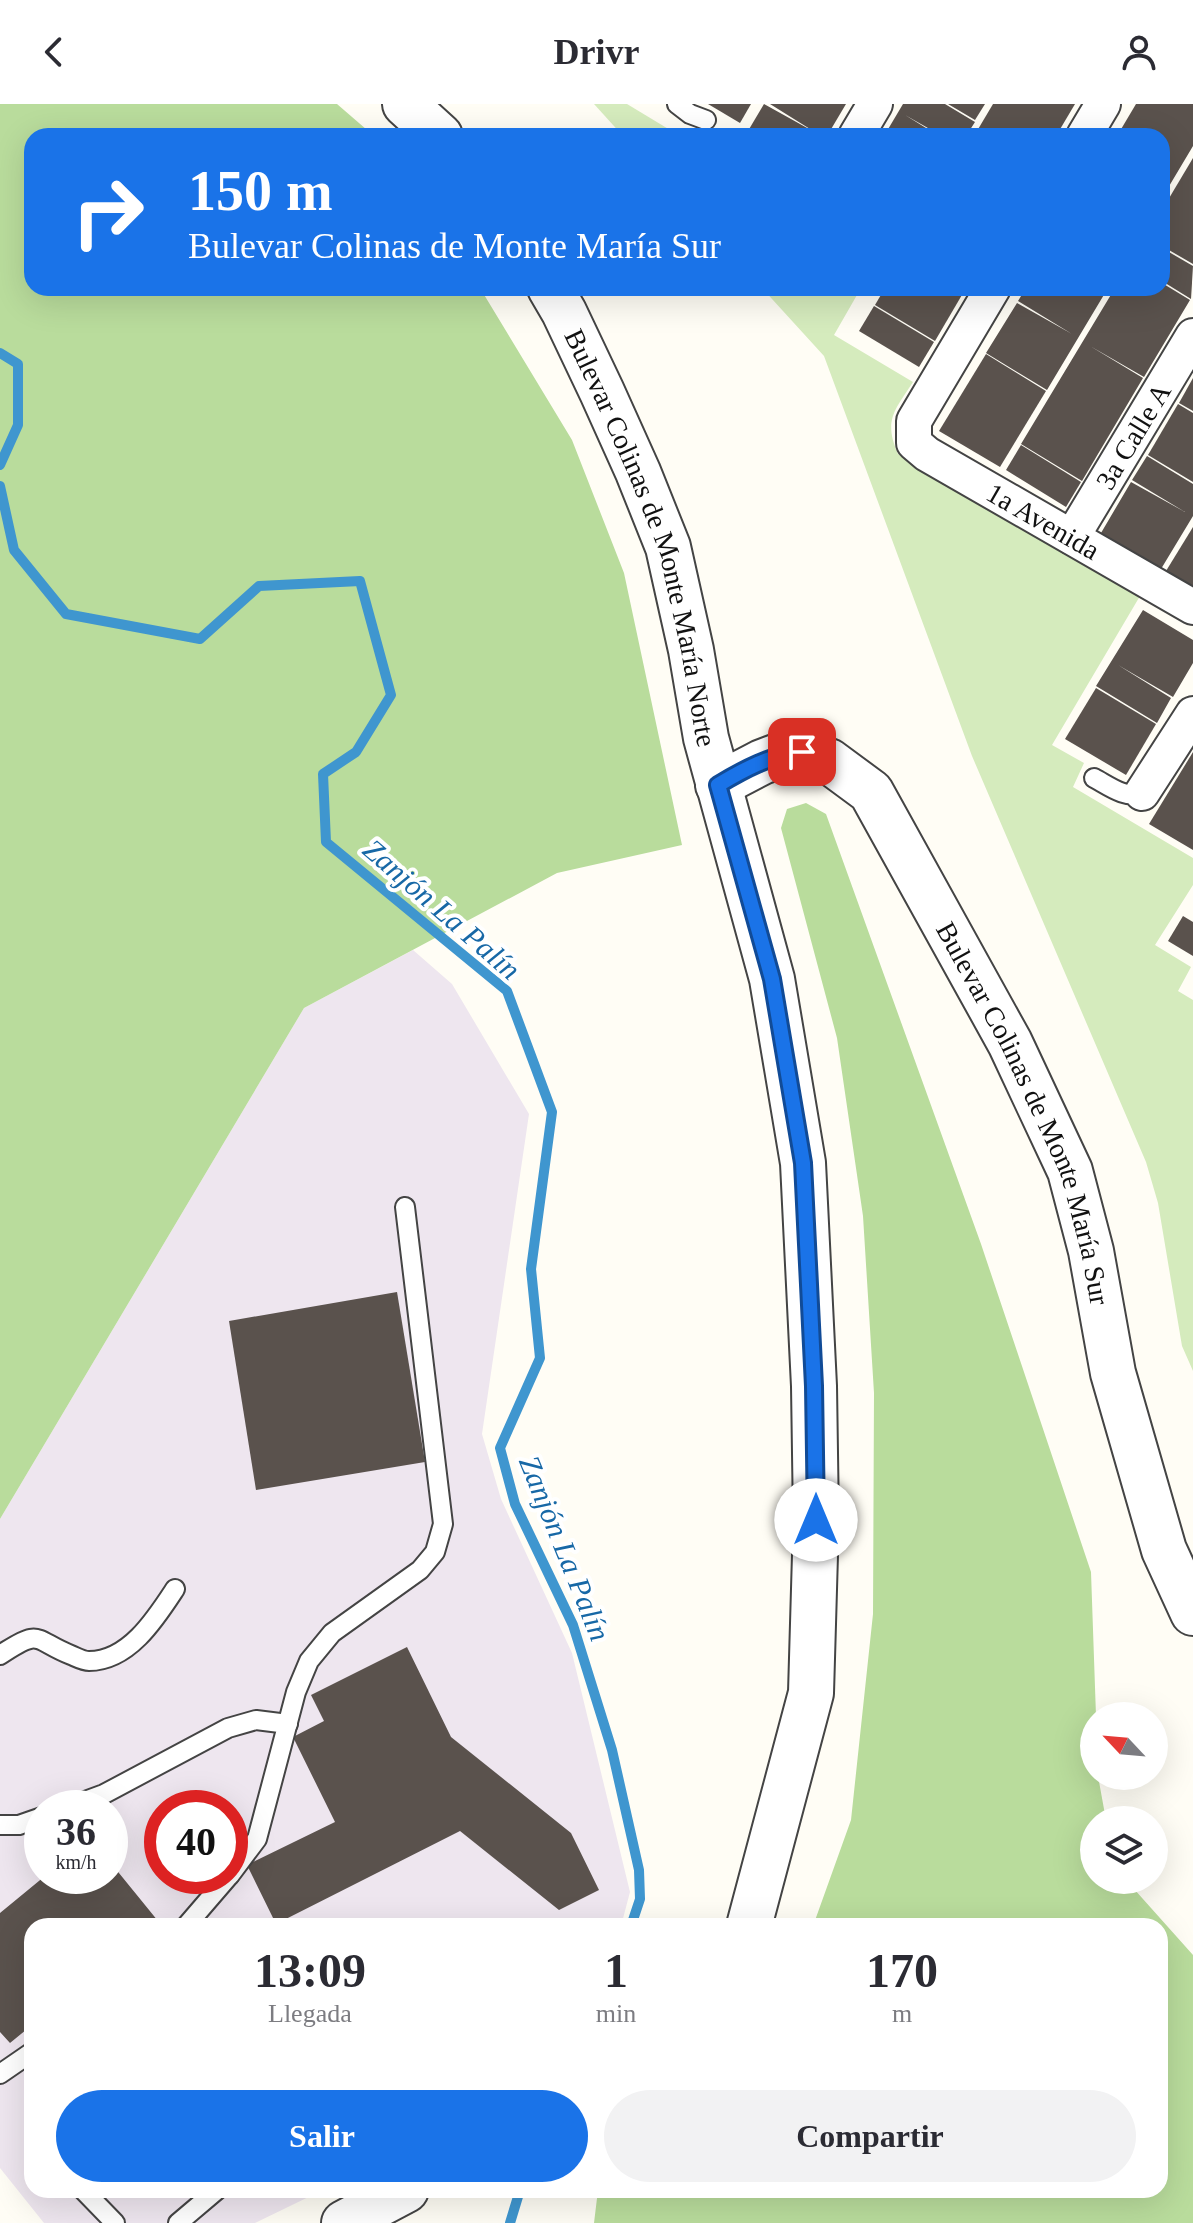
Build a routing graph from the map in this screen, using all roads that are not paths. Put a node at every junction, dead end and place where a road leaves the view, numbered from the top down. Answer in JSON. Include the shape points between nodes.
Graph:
{"nodes":[{"id":1,"x":405,"y":104,"type":"edge"},
{"id":2,"x":677,"y":104,"type":"edge"},
{"id":3,"x":875,"y":104,"type":"edge"},
{"id":4,"x":1103,"y":104,"type":"edge"},
{"id":5,"x":706,"y":120,"type":"dead end"},
{"id":6,"x":431,"y":128,"type":"edge"},
{"id":7,"x":861,"y":128,"type":"edge"},
{"id":8,"x":1089,"y":128,"type":"edge"},
{"id":9,"x":555,"y":296,"type":"edge"},
{"id":10,"x":988,"y":296,"type":"edge"},
{"id":11,"x":1193,"y":336,"type":"edge"},
{"id":12,"x":1072,"y":537,"type":"junction"},
{"id":13,"x":1193,"y":607,"type":"edge"},
{"id":14,"x":1193,"y":714,"type":"edge"},
{"id":15,"x":1094,"y":778,"type":"dead end"},
{"id":16,"x":718,"y":785,"type":"junction"},
{"id":17,"x":1142,"y":793,"type":"joint"},
{"id":18,"x":405,"y":1207,"type":"dead end"},
{"id":19,"x":175,"y":1589,"type":"dead end"},
{"id":20,"x":1193,"y":1613,"type":"edge"},
{"id":21,"x":0,"y":1655,"type":"edge"},
{"id":22,"x":288,"y":1724,"type":"junction"},
{"id":23,"x":112,"y":1790,"type":"edge"},
{"id":24,"x":24,"y":1823,"type":"edge"},
{"id":25,"x":0,"y":1825,"type":"edge"},
{"id":26,"x":248,"y":1851,"type":"edge"},
{"id":27,"x":214,"y":1894,"type":"edge"},
{"id":28,"x":193,"y":1918,"type":"edge"},
{"id":29,"x":751,"y":1918,"type":"edge"},
{"id":30,"x":24,"y":2058,"type":"edge"},
{"id":31,"x":0,"y":2074,"type":"edge"},
{"id":32,"x":91,"y":2198,"type":"edge"},
{"id":33,"x":208,"y":2198,"type":"edge"},
{"id":34,"x":391,"y":2198,"type":"edge"},
{"id":35,"x":115,"y":2223,"type":"edge"},
{"id":36,"x":178,"y":2223,"type":"edge"},
{"id":37,"x":344,"y":2223,"type":"edge"}],
"edges":[{"from":1,"to":6,"type":"street"},
{"from":2,"to":5,"type":"lane"},
{"from":3,"to":7,"type":"street"},
{"from":4,"to":8,"type":"street"},
{"from":9,"to":16,"type":"street","name":"Bulevar Colinas de Monte María Norte","via":[[668,547]]},
{"from":10,"to":12,"type":"street","name":"1a Avenida","via":[[914,421],[912,437],[919,449]]},
{"from":11,"to":12,"type":"street","name":"3a Calle A"},
{"from":12,"to":13,"type":"street","name":"1a Avenida"},
{"from":14,"to":17,"type":"street"},
{"from":15,"to":17,"type":"lane","via":[[1123,793]]},
{"from":16,"to":20,"type":"street","name":"Bulevar Colinas de Monte María Sur","via":[[762,762],[802,752],[829,761],[871,792],[1010,1043],[1070,1171],[1113,1373],[1164,1550]]},
{"from":16,"to":29,"type":"street","name":"Bulevar Colinas de Monte María Norte","via":[[772,979],[803,1163],[814,1386],[811,1693]]},
{"from":18,"to":22,"type":"lane","via":[[443,1524],[435,1552],[420,1570],[332,1633],[309,1661]]},
{"from":19,"to":21,"type":"lane","via":[[149,1629],[115,1654],[88,1661],[34,1638],[21,1640]]},
{"from":22,"to":23,"type":"lane","via":[[256,1720],[228,1728]]},
{"from":22,"to":26,"type":"lane","via":[[257,1839]]},
{"from":24,"to":25,"type":"lane"},
{"from":27,"to":28,"type":"lane"},
{"from":30,"to":31,"type":"lane"},
{"from":32,"to":35,"type":"lane"},
{"from":33,"to":36,"type":"lane"},
{"from":34,"to":37,"type":"street"}]}
